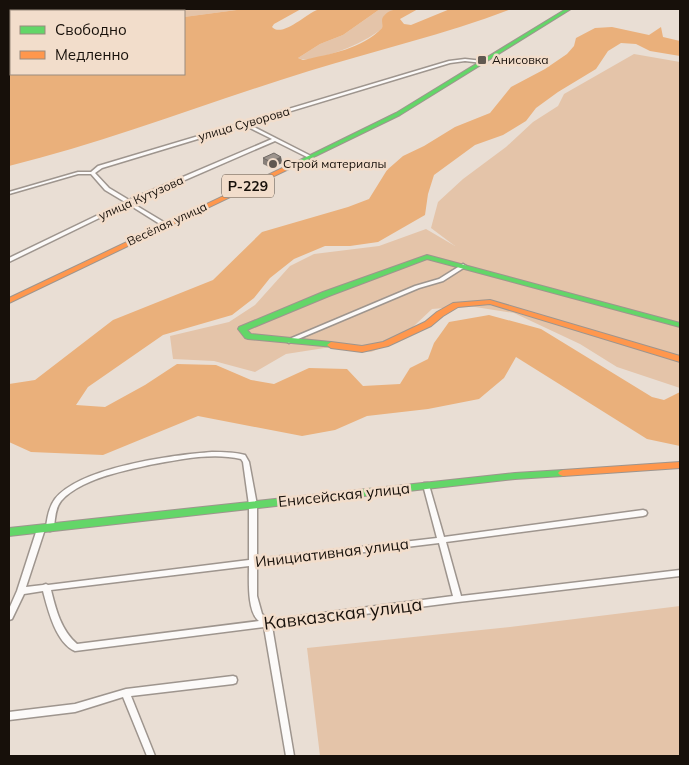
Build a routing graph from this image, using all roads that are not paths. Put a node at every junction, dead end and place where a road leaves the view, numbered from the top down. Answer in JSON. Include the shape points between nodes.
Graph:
{"nodes":[{"id":1,"x":569,"y":9,"type":"edge"},
{"id":2,"x":483,"y":62,"type":"junction"},
{"id":3,"x":246,"y":124,"type":"junction"},
{"id":4,"x":274,"y":140,"type":"junction"},
{"id":5,"x":309,"y":156,"type":"junction"},
{"id":6,"x":92,"y":173,"type":"junction"},
{"id":7,"x":9,"y":193,"type":"edge"},
{"id":8,"x":127,"y":203,"type":"junction"},
{"id":9,"x":165,"y":225,"type":"junction"},
{"id":10,"x":9,"y":260,"type":"edge"},
{"id":11,"x":463,"y":266,"type":"junction"},
{"id":12,"x":9,"y":301,"type":"edge"},
{"id":13,"x":680,"y":325,"type":"edge"},
{"id":14,"x":289,"y":341,"type":"junction"},
{"id":15,"x":680,"y":359,"type":"edge"},
{"id":16,"x":680,"y":465,"type":"edge"},
{"id":17,"x":426,"y":486,"type":"junction"},
{"id":18,"x":253,"y":505,"type":"junction"},
{"id":19,"x":643,"y":513,"type":"dead end"},
{"id":20,"x":45,"y":528,"type":"junction"},
{"id":21,"x":9,"y":532,"type":"edge"},
{"id":22,"x":442,"y":540,"type":"junction"},
{"id":23,"x":254,"y":562,"type":"junction"},
{"id":24,"x":680,"y":573,"type":"edge"},
{"id":25,"x":46,"y":586,"type":"junction"},
{"id":26,"x":21,"y":591,"type":"junction"},
{"id":27,"x":458,"y":599,"type":"junction"},
{"id":28,"x":9,"y":617,"type":"edge"},
{"id":29,"x":268,"y":624,"type":"junction"},
{"id":30,"x":234,"y":680,"type":"dead end"},
{"id":31,"x":126,"y":693,"type":"junction"},
{"id":32,"x":9,"y":716,"type":"edge"},
{"id":33,"x":151,"y":756,"type":"edge"},
{"id":34,"x":290,"y":756,"type":"edge"}],
"edges":[{"from":1,"to":2,"type":"street","number":"Р-229"},
{"from":2,"to":3,"type":"street","name":"улица Суворова","via":[[450,62]]},
{"from":2,"to":5,"type":"street","name":"Весёлая улица","number":"Р-229","via":[[398,114]]},
{"from":3,"to":4,"type":"street"},
{"from":3,"to":6,"type":"street","name":"улица Суворова","via":[[100,167]]},
{"from":4,"to":5,"type":"street"},
{"from":4,"to":8,"type":"street","name":"улица Кутузова"},
{"from":5,"to":9,"type":"street","name":"Весёлая улица","number":"Р-229"},
{"from":6,"to":7,"type":"street","name":"улица Суворова","via":[[78,172]]},
{"from":6,"to":8,"type":"street"},
{"from":8,"to":9,"type":"street"},
{"from":8,"to":10,"type":"street","name":"улица Кутузова"},
{"from":9,"to":12,"type":"street","name":"Весёлая улица","number":"Р-229"},
{"from":11,"to":13,"type":"street"},
{"from":11,"to":14,"type":"street","via":[[441,280]]},
{"from":11,"to":14,"type":"street","via":[[427,257],[326,294],[242,330],[248,336]]},
{"from":14,"to":15,"type":"street","via":[[362,349],[385,344],[428,324],[456,305],[490,302]]},
{"from":16,"to":17,"type":"street","name":"Енисейская улица","via":[[515,476]]},
{"from":17,"to":18,"type":"street","name":"Енисейская улица"},
{"from":17,"to":22,"type":"street"},
{"from":18,"to":20,"type":"street","name":"Енисейская улица"},
{"from":18,"to":20,"type":"street","via":[[246,462],[240,456],[223,454],[142,465],[84,481],[61,496]]},
{"from":18,"to":23,"type":"street"},
{"from":19,"to":22,"type":"street","name":"Инициативная улица"},
{"from":20,"to":21,"type":"street","name":"Енисейская улица"},
{"from":20,"to":26,"type":"street"},
{"from":22,"to":23,"type":"street","name":"Инициативная улица"},
{"from":22,"to":27,"type":"street"},
{"from":23,"to":25,"type":"street","name":"Инициативная улица"},
{"from":23,"to":29,"type":"street","via":[[253,596],[258,616]]},
{"from":24,"to":27,"type":"street","name":"Кавказская улица"},
{"from":25,"to":26,"type":"street","name":"Инициативная улица"},
{"from":25,"to":29,"type":"street","name":"Кавказская улица","via":[[51,607],[69,644],[75,648]]},
{"from":26,"to":28,"type":"street"},
{"from":27,"to":29,"type":"street","name":"Кавказская улица"},
{"from":29,"to":34,"type":"street"},
{"from":30,"to":31,"type":"street"},
{"from":31,"to":32,"type":"street","via":[[76,708]]},
{"from":31,"to":33,"type":"street"}]}
